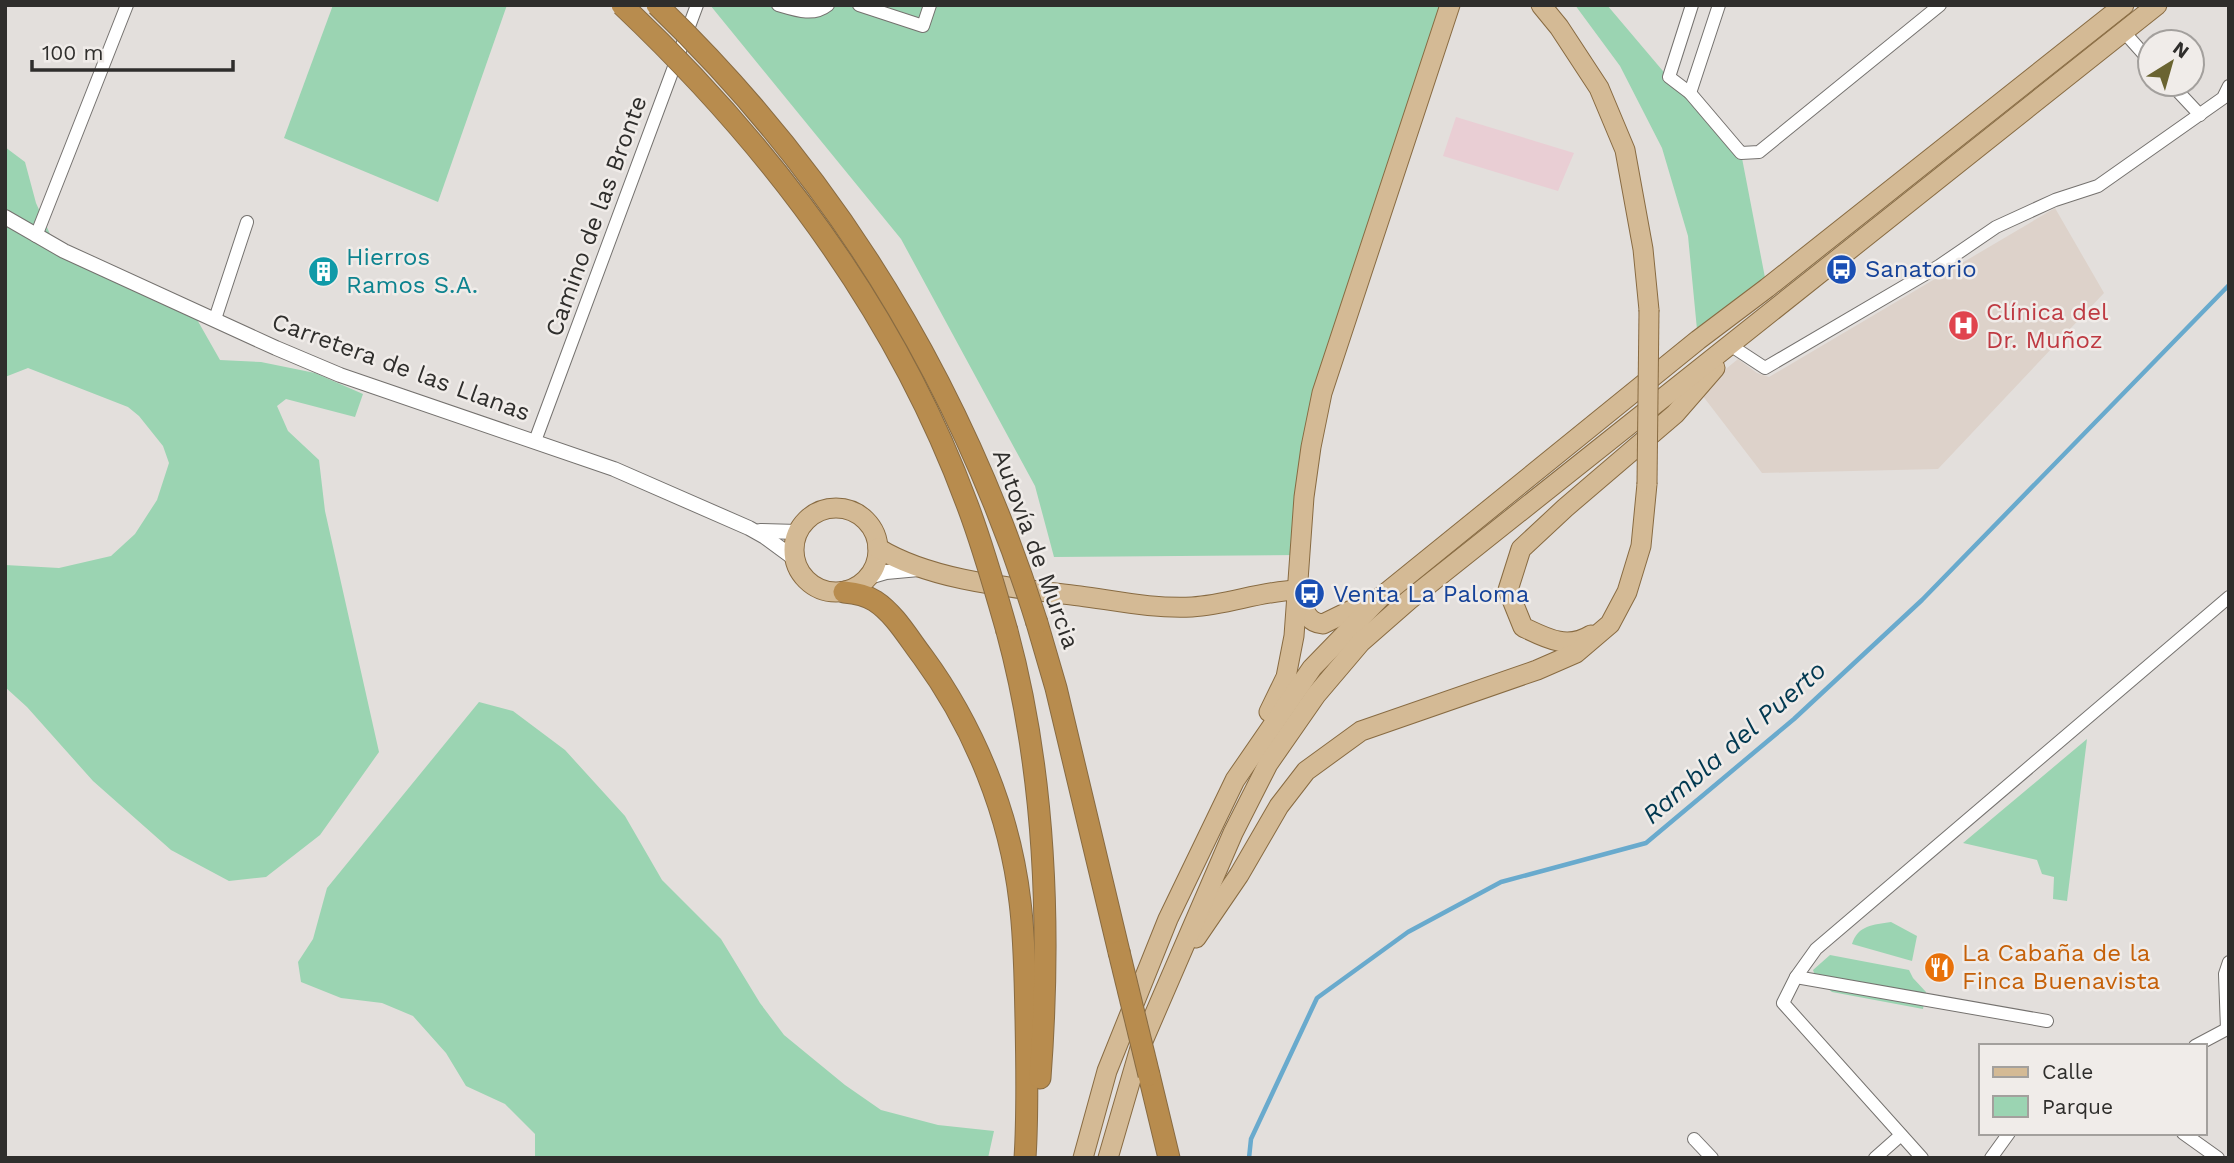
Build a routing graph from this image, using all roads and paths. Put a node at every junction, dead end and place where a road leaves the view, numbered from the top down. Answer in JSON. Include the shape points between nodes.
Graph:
{"nodes":[{"id":1,"x":127,"y":5,"type":"edge"},
{"id":2,"x":622,"y":5,"type":"edge"},
{"id":3,"x":657,"y":5,"type":"edge"},
{"id":4,"x":697,"y":5,"type":"edge"},
{"id":5,"x":778,"y":5,"type":"edge"},
{"id":6,"x":828,"y":5,"type":"edge"},
{"id":7,"x":859,"y":5,"type":"edge"},
{"id":8,"x":930,"y":5,"type":"edge"},
{"id":9,"x":1450,"y":5,"type":"edge"},
{"id":10,"x":1541,"y":5,"type":"edge"},
{"id":11,"x":1692,"y":5,"type":"edge"},
{"id":12,"x":1719,"y":5,"type":"edge"},
{"id":13,"x":2124,"y":5,"type":"edge"},
{"id":14,"x":2130,"y":5,"type":"edge"},
{"id":15,"x":2157,"y":5,"type":"edge"},
{"id":16,"x":1939,"y":6,"type":"edge"},
{"id":17,"x":2091,"y":32,"type":"junction"},
{"id":18,"x":2124,"y":33,"type":"junction"},
{"id":19,"x":2136,"y":46,"type":"edge"},
{"id":20,"x":2229,"y":86,"type":"edge"},
{"id":21,"x":1690,"y":93,"type":"junction"},
{"id":22,"x":2184,"y":98,"type":"edge"},
{"id":23,"x":2200,"y":115,"type":"junction"},
{"id":24,"x":5,"y":217,"type":"edge"},
{"id":25,"x":247,"y":222,"type":"dead end"},
{"id":26,"x":36,"y":236,"type":"junction"},
{"id":27,"x":215,"y":319,"type":"junction"},
{"id":28,"x":1758,"y":323,"type":"junction"},
{"id":29,"x":1733,"y":347,"type":"junction"},
{"id":30,"x":535,"y":441,"type":"junction"},
{"id":31,"x":748,"y":528,"type":"junction"},
{"id":32,"x":798,"y":532,"type":"junction"},
{"id":33,"x":878,"y":548,"type":"junction"},
{"id":34,"x":795,"y":559,"type":"junction"},
{"id":35,"x":923,"y":569,"type":"junction"},
{"id":36,"x":869,"y":577,"type":"junction"},
{"id":37,"x":1297,"y":590,"type":"junction"},
{"id":38,"x":845,"y":592,"type":"junction"},
{"id":39,"x":1381,"y":597,"type":"junction"},
{"id":40,"x":2229,"y":597,"type":"edge"},
{"id":41,"x":1610,"y":624,"type":"junction"},
{"id":42,"x":1235,"y":780,"type":"junction"},
{"id":43,"x":2229,"y":962,"type":"edge"},
{"id":44,"x":1796,"y":977,"type":"junction"},
{"id":45,"x":1169,"y":979,"type":"junction"},
{"id":46,"x":2047,"y":1021,"type":"dead end"},
{"id":47,"x":2228,"y":1029,"type":"edge"},
{"id":48,"x":2199,"y":1044,"type":"edge"},
{"id":49,"x":1901,"y":1135,"type":"junction"},
{"id":50,"x":2008,"y":1135,"type":"edge"},
{"id":51,"x":2186,"y":1135,"type":"edge"},
{"id":52,"x":1694,"y":1139,"type":"dead end"},
{"id":53,"x":1025,"y":1158,"type":"edge"},
{"id":54,"x":1034,"y":1158,"type":"edge"},
{"id":55,"x":1083,"y":1158,"type":"edge"},
{"id":56,"x":1108,"y":1158,"type":"edge"},
{"id":57,"x":1169,"y":1158,"type":"edge"},
{"id":58,"x":1712,"y":1158,"type":"edge"},
{"id":59,"x":1875,"y":1158,"type":"edge"},
{"id":60,"x":1922,"y":1158,"type":"edge"},
{"id":61,"x":1991,"y":1158,"type":"edge"},
{"id":62,"x":2218,"y":1158,"type":"edge"}],
"edges":[{"from":1,"to":26,"type":"street"},
{"from":2,"to":54,"type":"highway","name":"Autovía de Murcia","bridge":true,"via":[[705,88],[809,215],[899,356],[971,515],[1007,631],[1033,770],[1041,850],[1044,1027]]},
{"from":3,"to":57,"type":"highway","name":"Autovía de Murcia","bridge":true,"via":[[764,118],[842,219],[920,345],[975,456],[1007,531],[1059,701]]},
{"from":4,"to":30,"type":"street","name":"Camino de las Bronte"},
{"from":5,"to":6,"type":"street","via":[[804,12]]},
{"from":7,"to":8,"type":"street","via":[[923,26]]},
{"from":9,"to":37,"type":"main road","via":[[1322,393],[1304,497]]},
{"from":10,"to":41,"type":"main road","bridge":true,"via":[[1599,88],[1625,150],[1643,249],[1649,310],[1647,484],[1641,546],[1628,592]]},
{"from":11,"to":21,"type":"street","via":[[1668,77]]},
{"from":12,"to":21,"type":"street"},
{"from":13,"to":17,"type":"main road"},
{"from":14,"to":18,"type":"main road"},
{"from":15,"to":18,"type":"main road"},
{"from":16,"to":21,"type":"street","via":[[1759,152],[1741,153]]},
{"from":17,"to":18,"type":"main road"},
{"from":17,"to":39,"type":"main road","via":[[1698,340]]},
{"from":18,"to":19,"type":"street"},
{"from":18,"to":28,"type":"main road"},
{"from":20,"to":23,"type":"street","via":[[2223,98]]},
{"from":22,"to":23,"type":"street"},
{"from":23,"to":29,"type":"street","via":[[2098,186],[1996,227],[1939,266],[1765,368]]},
{"from":24,"to":26,"type":"street","name":"Carretera de las Llanas"},
{"from":25,"to":27,"type":"street"},
{"from":26,"to":27,"type":"street","name":"Carretera de las Llanas"},
{"from":27,"to":30,"type":"street","name":"Carretera de las Llanas","via":[[340,375]]},
{"from":28,"to":29,"type":"main road"},
{"from":28,"to":45,"type":"main road","via":[[1361,642],[1316,695],[1268,764]]},
{"from":29,"to":41,"type":"main road","via":[[1675,414],[1521,549],[1508,590],[1523,627],[1551,640],[1581,642]]},
{"from":30,"to":31,"type":"street","name":"Carretera de las Llanas"},
{"from":31,"to":32,"type":"street","name":"Carretera de las Llanas"},
{"from":31,"to":34,"type":"street","name":"Carretera de las Llanas"},
{"from":32,"to":33,"type":"main road","via":[[810,517],[839,508],[866,521]]},
{"from":32,"to":34,"type":"main road"},
{"from":33,"to":35,"type":"main road"},
{"from":33,"to":36,"type":"main road"},
{"from":34,"to":38,"type":"main road","via":[[813,585]]},
{"from":35,"to":36,"type":"street"},
{"from":35,"to":37,"type":"main road","via":[[1016,589],[1163,607],[1220,604]]},
{"from":36,"to":38,"type":"main road"},
{"from":37,"to":39,"type":"main road","via":[[1309,619],[1323,624]]},
{"from":37,"to":42,"type":"main road","via":[[1286,677]]},
{"from":38,"to":53,"type":"highway","via":[[875,601],[907,636],[963,721],[995,793],[1014,867],[1022,929]]},
{"from":39,"to":42,"type":"main road","via":[[1312,668]]},
{"from":40,"to":44,"type":"street","via":[[1816,949]]},
{"from":41,"to":45,"type":"main road","via":[[1576,653],[1537,670],[1361,731],[1306,771]]},
{"from":42,"to":55,"type":"main road","via":[[1168,919],[1117,1045]]},
{"from":43,"to":47,"type":"street","via":[[2225,974]]},
{"from":44,"to":46,"type":"street"},
{"from":44,"to":49,"type":"street","via":[[1783,1003]]},
{"from":45,"to":56,"type":"main road","via":[[1140,1048]]},
{"from":47,"to":48,"type":"street"},
{"from":49,"to":59,"type":"street"},
{"from":49,"to":60,"type":"street"},
{"from":50,"to":61,"type":"street"},
{"from":51,"to":62,"type":"street"},
{"from":52,"to":58,"type":"street"}]}
